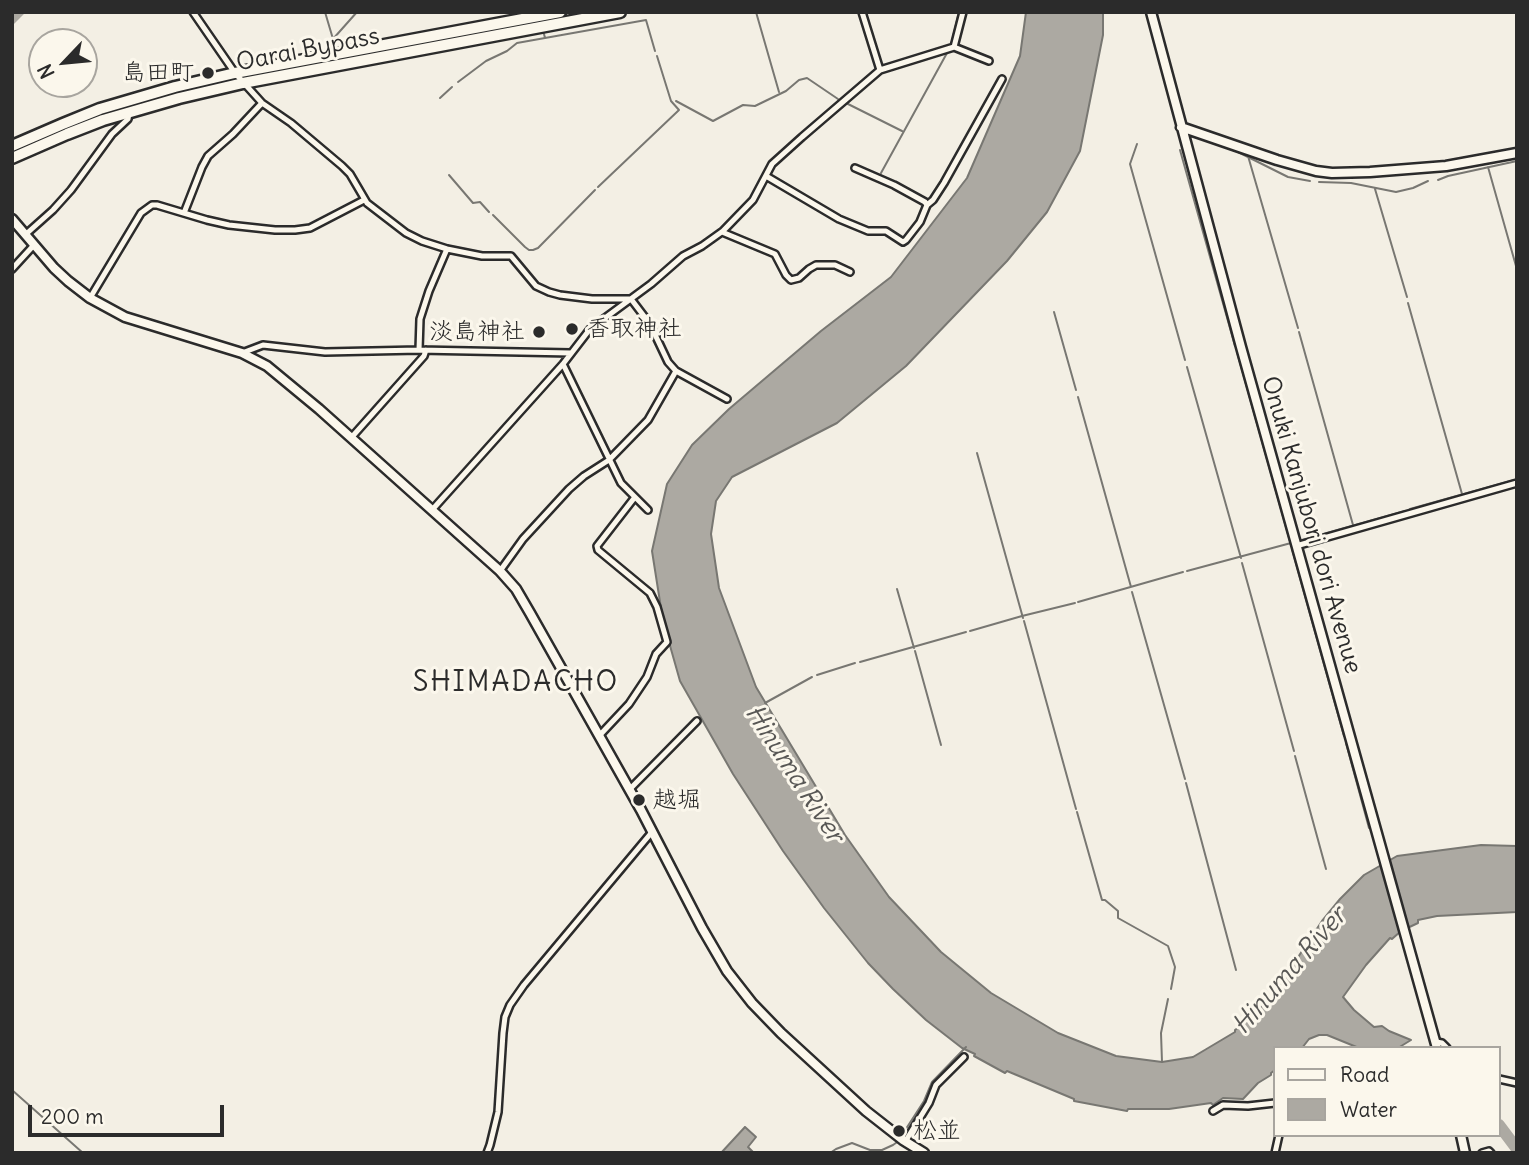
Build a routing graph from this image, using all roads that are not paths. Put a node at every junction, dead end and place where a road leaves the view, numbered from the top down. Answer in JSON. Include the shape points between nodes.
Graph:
{"nodes":[{"id":1,"x":193,"y":12,"type":"edge"},
{"id":2,"x":560,"y":12,"type":"edge"},
{"id":3,"x":620,"y":12,"type":"edge"},
{"id":4,"x":862,"y":12,"type":"edge"},
{"id":5,"x":963,"y":12,"type":"edge"},
{"id":6,"x":1151,"y":12,"type":"edge"},
{"id":7,"x":954,"y":47,"type":"junction"},
{"id":8,"x":989,"y":61,"type":"dead end"},
{"id":9,"x":880,"y":70,"type":"junction"},
{"id":10,"x":235,"y":73,"type":"junction"},
{"id":11,"x":1002,"y":79,"type":"dead end"},
{"id":12,"x":243,"y":83,"type":"junction"},
{"id":13,"x":262,"y":103,"type":"junction"},
{"id":14,"x":130,"y":112,"type":"junction"},
{"id":15,"x":1181,"y":127,"type":"junction"},
{"id":16,"x":12,"y":146,"type":"edge"},
{"id":17,"x":1517,"y":153,"type":"edge"},
{"id":18,"x":12,"y":158,"type":"edge"},
{"id":19,"x":855,"y":168,"type":"dead end"},
{"id":20,"x":765,"y":176,"type":"junction"},
{"id":21,"x":364,"y":200,"type":"junction"},
{"id":22,"x":928,"y":205,"type":"junction"},
{"id":23,"x":184,"y":213,"type":"junction"},
{"id":24,"x":12,"y":219,"type":"edge"},
{"id":25,"x":722,"y":232,"type":"junction"},
{"id":26,"x":25,"y":235,"type":"junction"},
{"id":27,"x":34,"y":246,"type":"junction"},
{"id":28,"x":447,"y":249,"type":"junction"},
{"id":29,"x":12,"y":270,"type":"edge"},
{"id":30,"x":850,"y":272,"type":"dead end"},
{"id":31,"x":90,"y":298,"type":"junction"},
{"id":32,"x":631,"y":299,"type":"junction"},
{"id":33,"x":423,"y":350,"type":"junction"},
{"id":34,"x":242,"y":353,"type":"junction"},
{"id":35,"x":571,"y":353,"type":"junction"},
{"id":36,"x":563,"y":364,"type":"junction"},
{"id":37,"x":676,"y":371,"type":"junction"},
{"id":38,"x":727,"y":399,"type":"dead end"},
{"id":39,"x":351,"y":438,"type":"junction"},
{"id":40,"x":609,"y":460,"type":"junction"},
{"id":41,"x":1517,"y":483,"type":"edge"},
{"id":42,"x":635,"y":497,"type":"junction"},
{"id":43,"x":432,"y":510,"type":"junction"},
{"id":44,"x":648,"y":510,"type":"dead end"},
{"id":45,"x":1296,"y":546,"type":"junction"},
{"id":46,"x":500,"y":571,"type":"junction"},
{"id":47,"x":697,"y":721,"type":"dead end"},
{"id":48,"x":599,"y":736,"type":"junction"},
{"id":49,"x":629,"y":790,"type":"junction"},
{"id":50,"x":652,"y":832,"type":"junction"},
{"id":51,"x":1437,"y":1045,"type":"edge"},
{"id":52,"x":964,"y":1057,"type":"dead end"},
{"id":53,"x":1274,"y":1103,"type":"edge"},
{"id":54,"x":1213,"y":1111,"type":"dead end"},
{"id":55,"x":905,"y":1142,"type":"junction"},
{"id":56,"x":487,"y":1153,"type":"edge"},
{"id":57,"x":924,"y":1153,"type":"edge"},
{"id":58,"x":1482,"y":1153,"type":"edge"},
{"id":59,"x":1491,"y":1153,"type":"edge"}],
"edges":[{"from":1,"to":10,"type":"street"},
{"from":2,"to":10,"type":"highway","name":"Oarai Bypass"},
{"from":3,"to":12,"type":"highway","name":"Oarai Bypass"},
{"from":4,"to":9,"type":"street"},
{"from":5,"to":7,"type":"street"},
{"from":6,"to":15,"type":"street","name":"Onuki Kanjubori dori Avenue"},
{"from":7,"to":8,"type":"street"},
{"from":7,"to":9,"type":"street"},
{"from":9,"to":20,"type":"street","via":[[802,136]]},
{"from":10,"to":12,"type":"street"},
{"from":10,"to":16,"type":"highway","name":"Oarai Bypass","via":[[100,109]]},
{"from":11,"to":22,"type":"street"},
{"from":12,"to":13,"type":"street"},
{"from":12,"to":14,"type":"highway","name":"Oarai Bypass"},
{"from":13,"to":21,"type":"street","via":[[342,166]]},
{"from":13,"to":23,"type":"street","via":[[208,156]]},
{"from":14,"to":18,"type":"highway","name":"Oarai Bypass"},
{"from":14,"to":26,"type":"street","via":[[71,190]]},
{"from":15,"to":17,"type":"street","via":[[1316,172],[1446,166]]},
{"from":15,"to":45,"type":"street","name":"Onuki Kanjubori dori Avenue"},
{"from":19,"to":22,"type":"street"},
{"from":20,"to":22,"type":"street","via":[[839,219],[868,231],[886,232],[903,242]]},
{"from":20,"to":25,"type":"street","via":[[753,200]]},
{"from":21,"to":23,"type":"street","via":[[310,228],[295,230],[229,225]]},
{"from":21,"to":28,"type":"street","via":[[406,233]]},
{"from":23,"to":31,"type":"street","via":[[157,205],[141,213]]},
{"from":24,"to":26,"type":"street"},
{"from":25,"to":30,"type":"street","via":[[775,254],[790,281],[816,265],[835,265]]},
{"from":25,"to":32,"type":"street","via":[[683,256]]},
{"from":26,"to":27,"type":"street"},
{"from":27,"to":29,"type":"street"},
{"from":27,"to":31,"type":"street"},
{"from":28,"to":32,"type":"street","via":[[482,257],[512,256],[536,286],[561,295]]},
{"from":28,"to":33,"type":"street","via":[[420,319]]},
{"from":31,"to":34,"type":"street","via":[[125,317]]},
{"from":32,"to":35,"type":"street","via":[[590,329]]},
{"from":32,"to":37,"type":"street"},
{"from":33,"to":34,"type":"street","via":[[325,352],[263,345]]},
{"from":33,"to":35,"type":"street"},
{"from":33,"to":39,"type":"street","via":[[424,356]]},
{"from":34,"to":39,"type":"street","via":[[278,374]]},
{"from":35,"to":36,"type":"street"},
{"from":36,"to":40,"type":"street"},
{"from":36,"to":43,"type":"street"},
{"from":37,"to":38,"type":"street"},
{"from":37,"to":40,"type":"street","via":[[648,420]]},
{"from":39,"to":43,"type":"street"},
{"from":40,"to":42,"type":"street"},
{"from":40,"to":46,"type":"street","via":[[569,489],[523,538]]},
{"from":41,"to":45,"type":"street"},
{"from":42,"to":44,"type":"street"},
{"from":42,"to":48,"type":"street","via":[[597,546],[650,593],[667,642],[629,704]]},
{"from":43,"to":46,"type":"street"},
{"from":45,"to":51,"type":"street","name":"Onuki Kanjubori dori Avenue"},
{"from":46,"to":48,"type":"street","via":[[522,599]]},
{"from":47,"to":49,"type":"street"},
{"from":48,"to":49,"type":"street"},
{"from":49,"to":50,"type":"street"},
{"from":50,"to":55,"type":"street","via":[[715,953],[752,1003]]},
{"from":50,"to":56,"type":"street","via":[[510,1005],[503,1034],[498,1112]]},
{"from":52,"to":55,"type":"street","via":[[936,1085]]},
{"from":53,"to":54,"type":"street","via":[[1223,1105]]},
{"from":55,"to":57,"type":"street"},
{"from":58,"to":59,"type":"street"}]}
